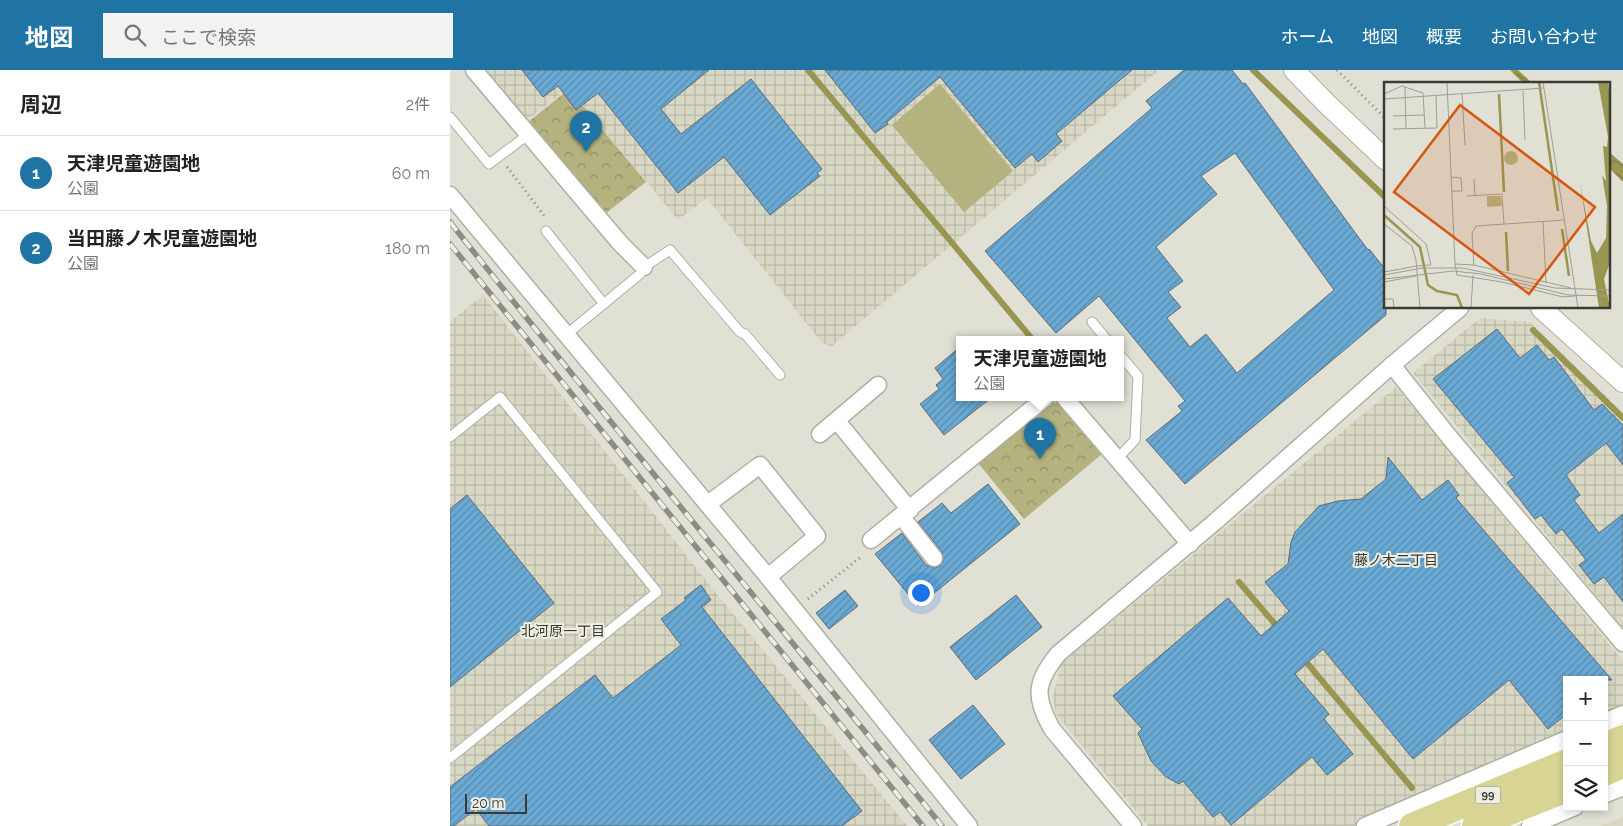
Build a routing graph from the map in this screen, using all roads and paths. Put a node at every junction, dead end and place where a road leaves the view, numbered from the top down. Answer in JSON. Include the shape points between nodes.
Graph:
{"nodes":[{"id":1,"x":474,"y":70,"type":"edge"},
{"id":2,"x":1294,"y":70,"type":"edge"},
{"id":3,"x":1337,"y":70,"type":"edge"},
{"id":4,"x":450,"y":117,"type":"edge"},
{"id":5,"x":1384,"y":117,"type":"edge"},
{"id":6,"x":529,"y":134,"type":"junction"},
{"id":7,"x":499,"y":157,"type":"junction"},
{"id":8,"x":1384,"y":158,"type":"edge"},
{"id":9,"x":450,"y":194,"type":"edge"},
{"id":10,"x":546,"y":231,"type":"joint"},
{"id":11,"x":644,"y":267,"type":"junction"},
{"id":12,"x":604,"y":304,"type":"junction"},
{"id":13,"x":1459,"y":309,"type":"edge"},
{"id":14,"x":1543,"y":309,"type":"edge"},
{"id":15,"x":1092,"y":322,"type":"dead end"},
{"id":16,"x":566,"y":334,"type":"junction"},
{"id":17,"x":1104,"y":336,"type":"edge"},
{"id":18,"x":1124,"y":360,"type":"edge"},
{"id":19,"x":1392,"y":365,"type":"junction"},
{"id":20,"x":780,"y":376,"type":"dead end"},
{"id":21,"x":1623,"y":382,"type":"edge"},
{"id":22,"x":878,"y":385,"type":"dead end"},
{"id":23,"x":1041,"y":401,"type":"edge"},
{"id":24,"x":1068,"y":401,"type":"edge"},
{"id":25,"x":837,"y":421,"type":"junction"},
{"id":26,"x":820,"y":434,"type":"dead end"},
{"id":27,"x":450,"y":437,"type":"edge"},
{"id":28,"x":1117,"y":459,"type":"junction"},
{"id":29,"x":708,"y":504,"type":"junction"},
{"id":30,"x":905,"y":513,"type":"junction"},
{"id":31,"x":871,"y":540,"type":"joint"},
{"id":32,"x":1190,"y":544,"type":"junction"},
{"id":33,"x":934,"y":558,"type":"dead end"},
{"id":34,"x":768,"y":577,"type":"junction"},
{"id":35,"x":794,"y":610,"type":"junction"},
{"id":36,"x":1623,"y":643,"type":"edge"},
{"id":37,"x":1623,"y":714,"type":"edge"},
{"id":38,"x":1606,"y":721,"type":"edge"},
{"id":39,"x":1623,"y":738,"type":"edge"},
{"id":40,"x":1608,"y":744,"type":"edge"},
{"id":41,"x":450,"y":758,"type":"edge"},
{"id":42,"x":1563,"y":764,"type":"edge"},
{"id":43,"x":1563,"y":764,"type":"edge"},
{"id":44,"x":1563,"y":765,"type":"edge"},
{"id":45,"x":1623,"y":765,"type":"edge"},
{"id":46,"x":1608,"y":771,"type":"edge"},
{"id":47,"x":1623,"y":787,"type":"edge"},
{"id":48,"x":1608,"y":793,"type":"edge"},
{"id":49,"x":1566,"y":811,"type":"edge"},
{"id":50,"x":969,"y":826,"type":"edge"},
{"id":51,"x":1133,"y":826,"type":"edge"},
{"id":52,"x":1365,"y":826,"type":"edge"},
{"id":53,"x":1412,"y":826,"type":"edge"},
{"id":54,"x":1475,"y":826,"type":"edge"},
{"id":55,"x":1530,"y":826,"type":"edge"}],
"edges":[{"from":1,"to":6,"type":"street"},
{"from":2,"to":8,"type":"street"},
{"from":3,"to":5,"type":"path"},
{"from":4,"to":7,"type":"lane","via":[[489,164]]},
{"from":6,"to":7,"type":"lane"},
{"from":6,"to":11,"type":"street"},
{"from":7,"to":10,"type":"path","via":[[546,217],[540,222]]},
{"from":9,"to":16,"type":"street"},
{"from":10,"to":12,"type":"lane"},
{"from":11,"to":12,"type":"lane"},
{"from":11,"to":20,"type":"lane","via":[[670,250]]},
{"from":12,"to":16,"type":"lane"},
{"from":13,"to":19,"type":"street"},
{"from":14,"to":21,"type":"street"},
{"from":15,"to":17,"type":"lane"},
{"from":16,"to":29,"type":"street"},
{"from":18,"to":28,"type":"lane","via":[[1138,376],[1135,440]]},
{"from":19,"to":32,"type":"street"},
{"from":19,"to":36,"type":"street"},
{"from":22,"to":25,"type":"street"},
{"from":23,"to":30,"type":"street"},
{"from":24,"to":28,"type":"street"},
{"from":25,"to":26,"type":"street"},
{"from":25,"to":30,"type":"street"},
{"from":27,"to":41,"type":"lane","via":[[500,397],[657,592]]},
{"from":28,"to":32,"type":"street"},
{"from":29,"to":34,"type":"street"},
{"from":29,"to":34,"type":"street","via":[[760,465],[817,536]]},
{"from":30,"to":31,"type":"street"},
{"from":30,"to":33,"type":"street"},
{"from":31,"to":35,"type":"path","via":[[870,549]]},
{"from":32,"to":51,"type":"street","via":[[1058,654],[1045,671],[1039,687],[1045,716],[1052,729]]},
{"from":34,"to":35,"type":"street"},
{"from":35,"to":50,"type":"street"},
{"from":37,"to":38,"type":"street"},
{"from":39,"to":40,"type":"main road"},
{"from":42,"to":52,"type":"street"},
{"from":43,"to":53,"type":"main road","number":"99"},
{"from":44,"to":54,"type":"main road","number":"99"},
{"from":45,"to":46,"type":"main road"},
{"from":47,"to":48,"type":"street"},
{"from":49,"to":55,"type":"street"}]}
